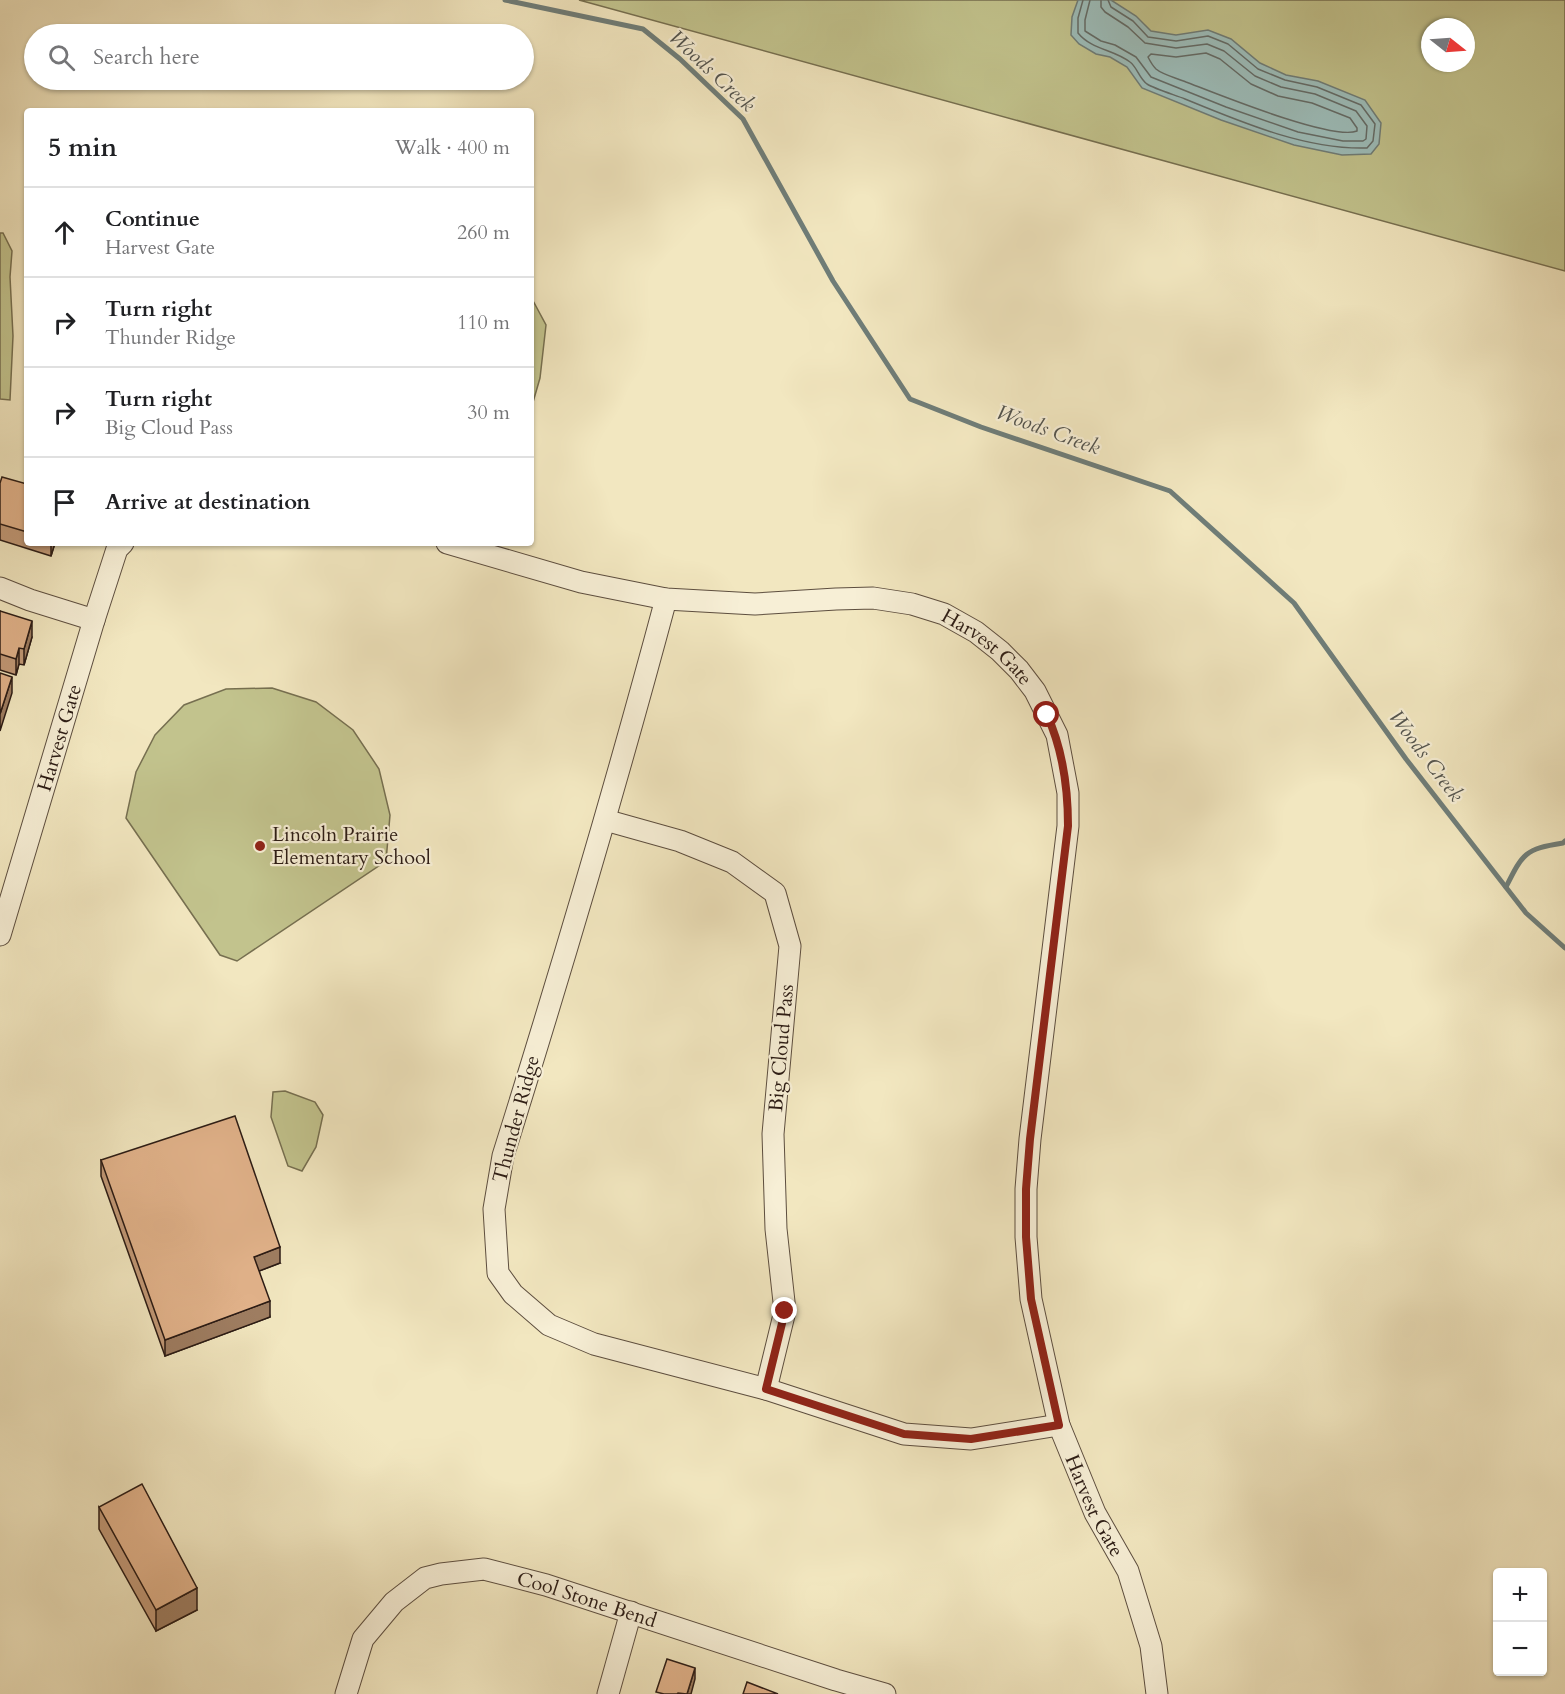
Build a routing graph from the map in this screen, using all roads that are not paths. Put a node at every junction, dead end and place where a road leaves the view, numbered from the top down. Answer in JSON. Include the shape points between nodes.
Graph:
{"nodes":[{"id":1,"x":120,"y":546,"type":"edge"},
{"id":2,"x":457,"y":546,"type":"edge"},
{"id":3,"x":0,"y":588,"type":"edge"},
{"id":4,"x":666,"y":599,"type":"junction"},
{"id":5,"x":94,"y":620,"type":"junction"},
{"id":6,"x":605,"y":820,"type":"junction"},
{"id":7,"x":0,"y":935,"type":"edge"},
{"id":8,"x":766,"y":1389,"type":"junction"},
{"id":9,"x":1059,"y":1425,"type":"junction"},
{"id":10,"x":631,"y":1612,"type":"junction"},
{"id":11,"x":346,"y":1694,"type":"edge"},
{"id":12,"x":608,"y":1694,"type":"edge"},
{"id":13,"x":885,"y":1694,"type":"edge"},
{"id":14,"x":1157,"y":1694,"type":"edge"}],
"edges":[{"from":1,"to":5,"type":"street","name":"Harvest Gate"},
{"from":2,"to":4,"type":"street","name":"Harvest Gate","via":[[582,582]]},
{"from":3,"to":5,"type":"street"},
{"from":4,"to":6,"type":"street","name":"Thunder Ridge"},
{"from":4,"to":9,"type":"street","name":"Harvest Gate","via":[[754,604],[873,598],[944,614],[976,633],[1019,670],[1035,691],[1057,735],[1068,793],[1068,826],[1030,1139],[1026,1237],[1031,1299]]},
{"from":5,"to":7,"type":"street","name":"Harvest Gate"},
{"from":6,"to":8,"type":"street","name":"Big Cloud Pass","via":[[680,841],[732,862],[775,893],[778,903],[790,946],[773,1134],[776,1229],[785,1311]]},
{"from":6,"to":8,"type":"street","name":"Thunder Ridge","via":[[503,1156],[494,1209],[498,1273],[513,1294],[549,1325],[594,1344]]},
{"from":8,"to":9,"type":"street","name":"Thunder Ridge","via":[[904,1434],[971,1439]]},
{"from":9,"to":14,"type":"street","name":"Harvest Gate","via":[[1095,1513],[1128,1571],[1151,1646]]},
{"from":10,"to":11,"type":"street","name":"Cool Stone Bend","via":[[484,1569],[425,1578],[394,1602],[363,1639]]},
{"from":10,"to":12,"type":"street"},
{"from":10,"to":13,"type":"street","name":"Cool Stone Bend"}]}
